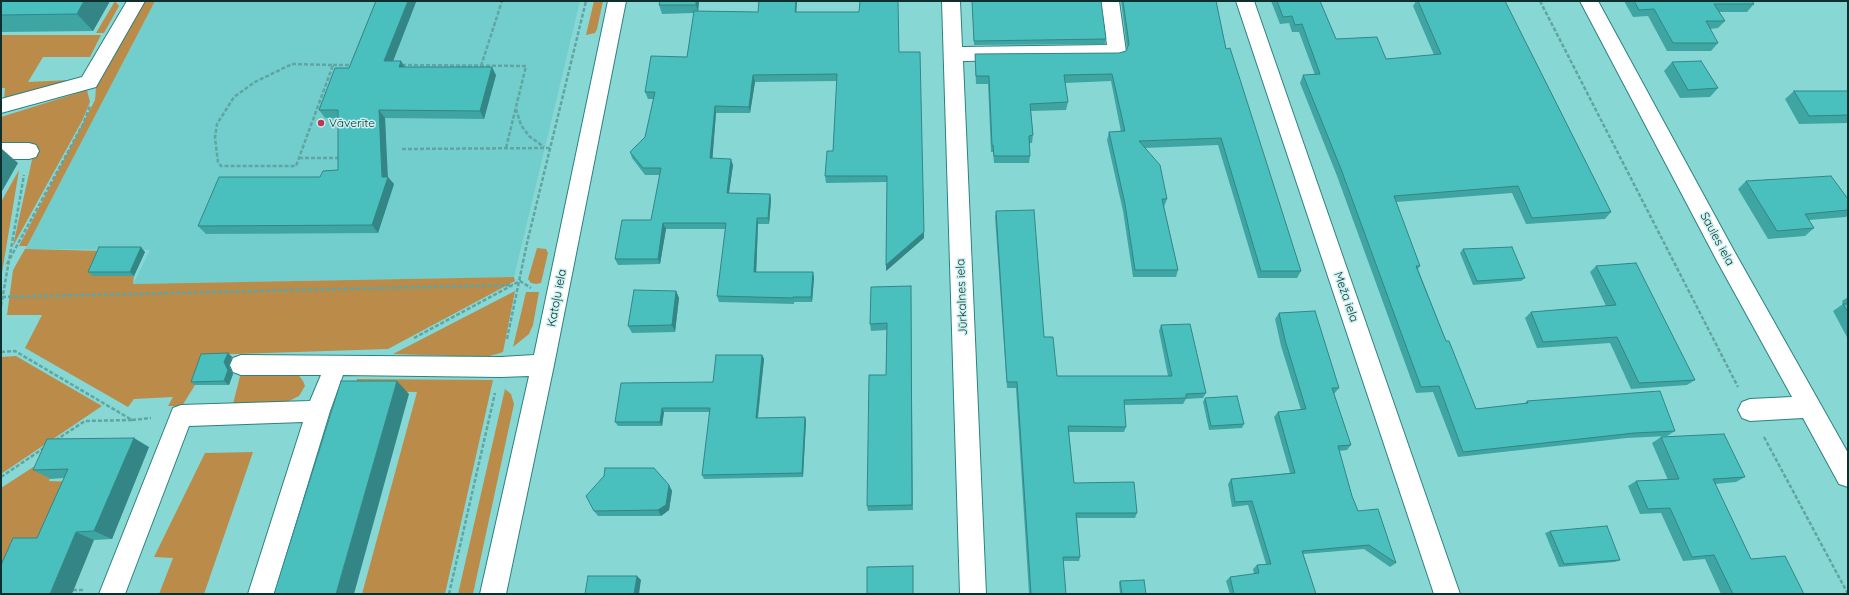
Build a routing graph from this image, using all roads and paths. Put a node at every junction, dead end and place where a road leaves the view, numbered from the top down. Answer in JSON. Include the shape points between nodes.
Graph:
{"nodes":[{"id":1,"x":136,"y":1,"type":"edge"},
{"id":2,"x":502,"y":1,"type":"edge"},
{"id":3,"x":586,"y":1,"type":"edge"},
{"id":4,"x":617,"y":1,"type":"edge"},
{"id":5,"x":951,"y":1,"type":"edge"},
{"id":6,"x":1110,"y":1,"type":"edge"},
{"id":7,"x":1245,"y":1,"type":"edge"},
{"id":8,"x":1540,"y":1,"type":"edge"},
{"id":9,"x":1589,"y":1,"type":"edge"},
{"id":10,"x":953,"y":54,"type":"junction"},
{"id":11,"x":334,"y":65,"type":"junction"},
{"id":12,"x":357,"y":65,"type":"edge"},
{"id":13,"x":396,"y":65,"type":"edge"},
{"id":14,"x":481,"y":66,"type":"junction"},
{"id":15,"x":89,"y":82,"type":"junction"},
{"id":16,"x":1,"y":106,"type":"edge"},
{"id":17,"x":516,"y":109,"type":"junction"},
{"id":18,"x":506,"y":148,"type":"junction"},
{"id":19,"x":546,"y":148,"type":"junction"},
{"id":20,"x":550,"y":148,"type":"junction"},
{"id":21,"x":402,"y":149,"type":"dead end"},
{"id":22,"x":1,"y":151,"type":"edge"},
{"id":23,"x":29,"y":151,"type":"joint"},
{"id":24,"x":299,"y":158,"type":"junction"},
{"id":25,"x":348,"y":159,"type":"edge"},
{"id":26,"x":7,"y":264,"type":"junction"},
{"id":27,"x":520,"y":281,"type":"junction"},
{"id":28,"x":513,"y":285,"type":"junction"},
{"id":29,"x":535,"y":290,"type":"dead end"},
{"id":30,"x":2,"y":297,"type":"junction"},
{"id":31,"x":1,"y":306,"type":"edge"},
{"id":32,"x":412,"y":340,"type":"dead end"},
{"id":33,"x":1,"y":352,"type":"edge"},
{"id":34,"x":241,"y":365,"type":"dead end"},
{"id":35,"x":336,"y":365,"type":"junction"},
{"id":36,"x":543,"y":365,"type":"junction"},
{"id":37,"x":501,"y":367,"type":"junction"},
{"id":38,"x":1809,"y":406,"type":"junction"},
{"id":39,"x":1750,"y":410,"type":"junction"},
{"id":40,"x":318,"y":411,"type":"junction"},
{"id":41,"x":53,"y":442,"type":"edge"},
{"id":42,"x":46,"y":447,"type":"edge"},
{"id":43,"x":1848,"y":476,"type":"edge"},
{"id":44,"x":1,"y":477,"type":"edge"},
{"id":45,"x":112,"y":594,"type":"edge"},
{"id":46,"x":261,"y":594,"type":"edge"},
{"id":47,"x":449,"y":594,"type":"edge"},
{"id":48,"x":493,"y":594,"type":"edge"},
{"id":49,"x":973,"y":594,"type":"edge"},
{"id":50,"x":1447,"y":594,"type":"edge"},
{"id":51,"x":1848,"y":594,"type":"edge"}],
"edges":[{"from":1,"to":15,"type":"street"},
{"from":2,"to":14,"type":"path"},
{"from":3,"to":20,"type":"path"},
{"from":4,"to":36,"type":"street","name":"Katoļu iela"},
{"from":5,"to":10,"type":"street","name":"Jūrkalnes iela"},
{"from":6,"to":10,"type":"street","via":[[1117,52]]},
{"from":7,"to":50,"type":"street","name":"Meža iela"},
{"from":8,"to":39,"type":"path"},
{"from":9,"to":38,"type":"street","name":"Saules iela"},
{"from":10,"to":49,"type":"street","name":"Jūrkalnes iela"},
{"from":11,"to":12,"type":"path"},
{"from":11,"to":24,"type":"path"},
{"from":11,"to":24,"type":"path","via":[[292,64],[254,82],[234,97],[217,124],[215,138],[218,162],[221,166],[296,166]]},
{"from":13,"to":14,"type":"path"},
{"from":14,"to":17,"type":"path","via":[[526,66]]},
{"from":15,"to":16,"type":"street"},
{"from":15,"to":26,"type":"path","via":[[92,100],[83,124]]},
{"from":17,"to":18,"type":"path"},
{"from":17,"to":19,"type":"path","via":[[521,125],[529,136]]},
{"from":18,"to":19,"type":"path"},
{"from":18,"to":21,"type":"path"},
{"from":19,"to":20,"type":"path"},
{"from":20,"to":27,"type":"path"},
{"from":22,"to":23,"type":"street"},
{"from":23,"to":26,"type":"path"},
{"from":24,"to":25,"type":"path"},
{"from":26,"to":30,"type":"path"},
{"from":27,"to":28,"type":"path"},
{"from":27,"to":29,"type":"path"},
{"from":27,"to":37,"type":"path"},
{"from":28,"to":30,"type":"path"},
{"from":28,"to":32,"type":"path"},
{"from":30,"to":31,"type":"path"},
{"from":33,"to":41,"type":"path","via":[[15,351],[132,420],[85,421]]},
{"from":34,"to":35,"type":"street"},
{"from":35,"to":37,"type":"street"},
{"from":35,"to":40,"type":"street"},
{"from":36,"to":37,"type":"street"},
{"from":36,"to":48,"type":"street","name":"Katoļu iela"},
{"from":37,"to":47,"type":"path"},
{"from":38,"to":39,"type":"street"},
{"from":38,"to":43,"type":"street","name":"Saules iela"},
{"from":39,"to":51,"type":"path"},
{"from":40,"to":45,"type":"street","via":[[181,416]]},
{"from":40,"to":46,"type":"street"},
{"from":42,"to":44,"type":"path"}]}
